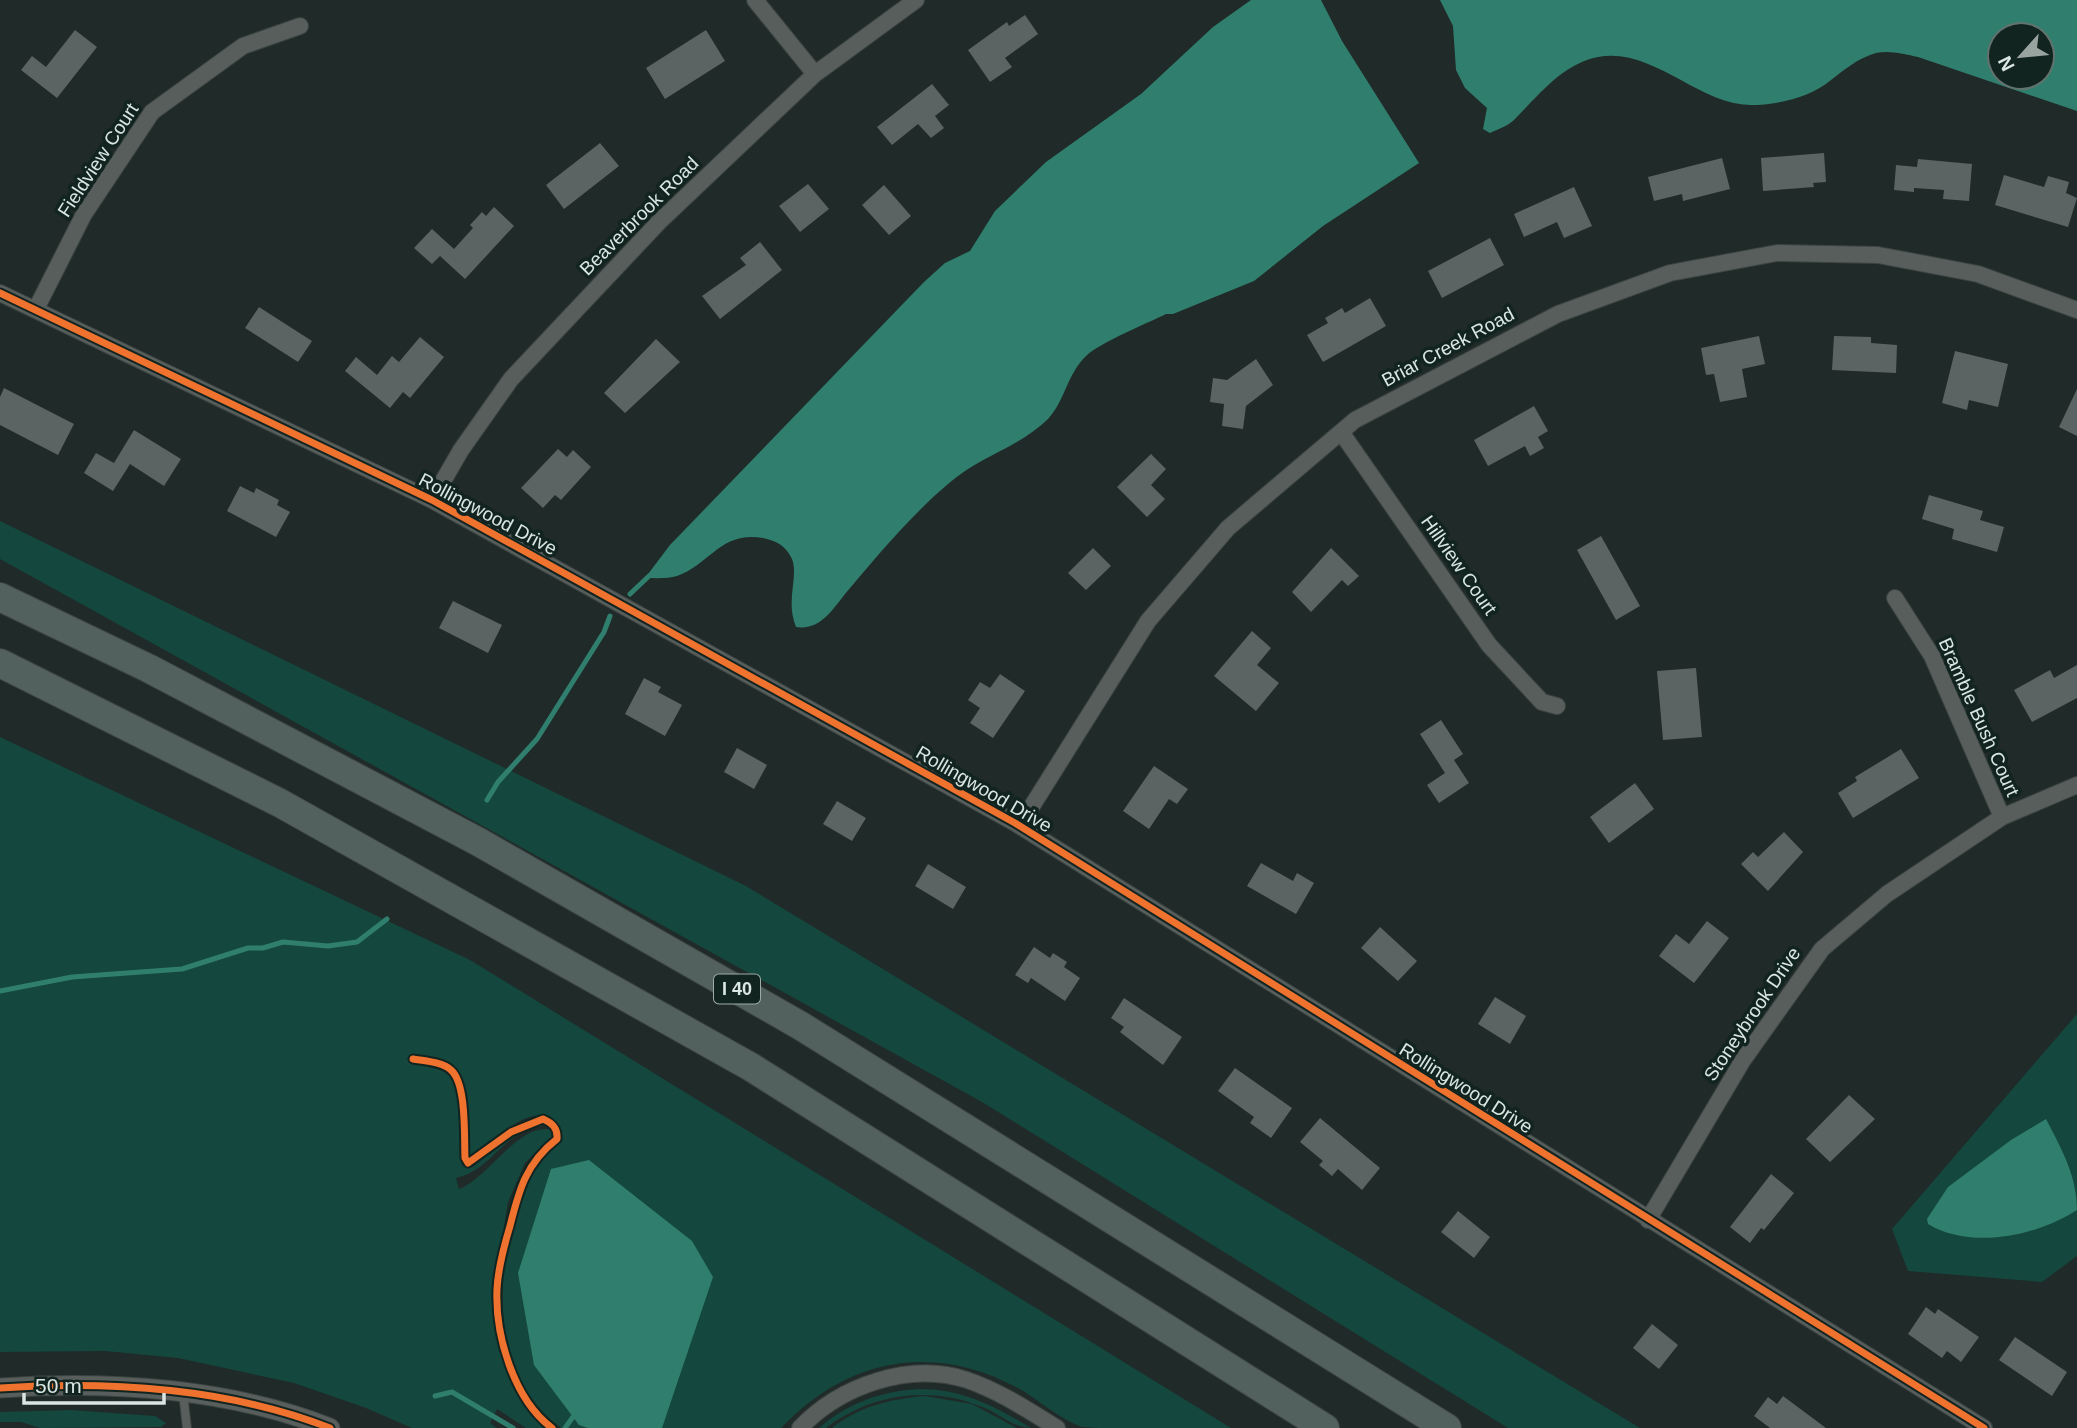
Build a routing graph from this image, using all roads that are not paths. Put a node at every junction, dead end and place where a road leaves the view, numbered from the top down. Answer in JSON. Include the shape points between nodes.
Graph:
{"nodes":[{"id":1,"x":755,"y":0,"type":"edge"},
{"id":2,"x":916,"y":0,"type":"edge"},
{"id":3,"x":300,"y":26,"type":"dead end"},
{"id":4,"x":815,"y":74,"type":"junction"},
{"id":5,"x":0,"y":293,"type":"edge"},
{"id":6,"x":36,"y":309,"type":"junction"},
{"id":7,"x":2077,"y":310,"type":"edge"},
{"id":8,"x":1341,"y":432,"type":"junction"},
{"id":9,"x":432,"y":500,"type":"junction"},
{"id":10,"x":0,"y":597,"type":"edge"},
{"id":11,"x":1895,"y":598,"type":"dead end"},
{"id":12,"x":0,"y":663,"type":"edge"},
{"id":13,"x":1557,"y":706,"type":"dead end"},
{"id":14,"x":2077,"y":785,"type":"edge"},
{"id":15,"x":2002,"y":817,"type":"junction"},
{"id":16,"x":1015,"y":823,"type":"junction"},
{"id":17,"x":1648,"y":1220,"type":"junction"},
{"id":18,"x":0,"y":1388,"type":"edge"},
{"id":19,"x":183,"y":1393,"type":"junction"},
{"id":20,"x":187,"y":1428,"type":"edge"},
{"id":21,"x":330,"y":1428,"type":"edge"},
{"id":22,"x":800,"y":1428,"type":"edge"},
{"id":23,"x":1057,"y":1428,"type":"edge"},
{"id":24,"x":1325,"y":1428,"type":"edge"},
{"id":25,"x":1447,"y":1428,"type":"edge"},
{"id":26,"x":1984,"y":1428,"type":"edge"}],
"edges":[{"from":1,"to":4,"type":"street"},
{"from":2,"to":4,"type":"street","name":"Beaverbrook Road"},
{"from":3,"to":6,"type":"street","name":"Fieldview Court","via":[[243,46],[152,112],[84,214]]},
{"from":4,"to":9,"type":"street","name":"Beaverbrook Road","via":[[659,222],[511,379]]},
{"from":5,"to":6,"type":"street","name":"Rollingwood Drive"},
{"from":6,"to":9,"type":"street","name":"Rollingwood Drive"},
{"from":7,"to":8,"type":"street","name":"Briar Creek Road","via":[[1978,274],[1878,255],[1777,253],[1670,273],[1558,314],[1355,420]]},
{"from":8,"to":13,"type":"street","name":"Hillview Court","via":[[1489,645],[1542,702]]},
{"from":8,"to":16,"type":"street","name":"Briar Creek Road","via":[[1228,528],[1147,621],[1027,814]]},
{"from":9,"to":16,"type":"street","name":"Rollingwood Drive"},
{"from":10,"to":25,"type":"highway","number":"I 40","via":[[148,668],[477,841],[801,1026]]},
{"from":11,"to":15,"type":"street","name":"Bramble Bush Court","via":[[1932,656]]},
{"from":12,"to":24,"type":"highway","via":[[280,803],[751,1067]]},
{"from":14,"to":15,"type":"street","name":"Stoneybrook Drive"},
{"from":15,"to":17,"type":"street","name":"Stoneybrook Drive","via":[[1887,894],[1822,949],[1743,1060]]},
{"from":16,"to":17,"type":"street","name":"Rollingwood Drive"},
{"from":17,"to":26,"type":"street","name":"Rollingwood Drive"},
{"from":18,"to":19,"type":"street","via":[[123,1387]]},
{"from":19,"to":20,"type":"lane"},
{"from":19,"to":21,"type":"street","via":[[256,1406]]},
{"from":22,"to":23,"type":"street","via":[[830,1401],[854,1389],[924,1374],[980,1385]]}]}
